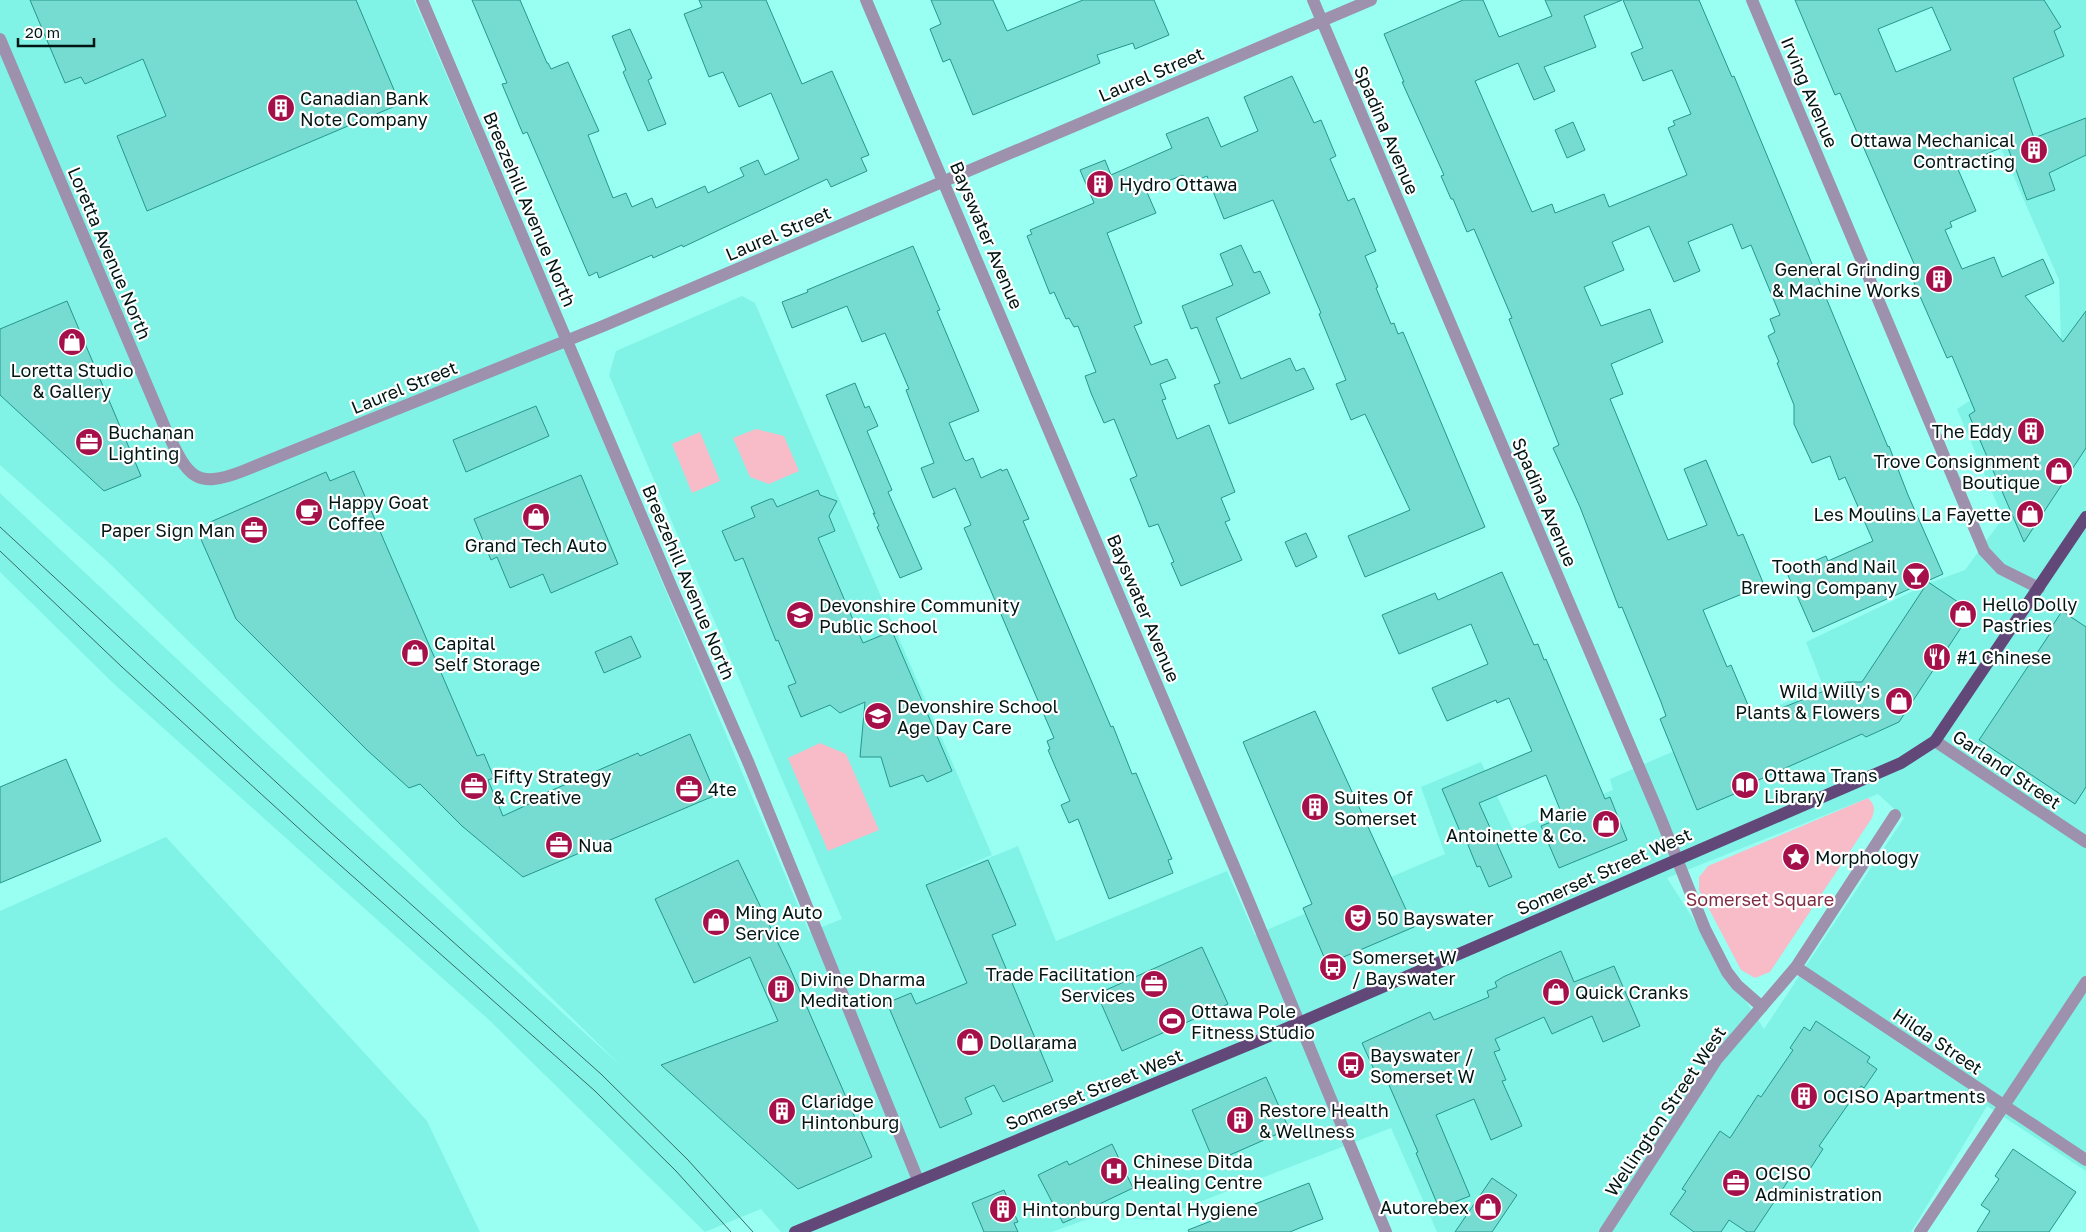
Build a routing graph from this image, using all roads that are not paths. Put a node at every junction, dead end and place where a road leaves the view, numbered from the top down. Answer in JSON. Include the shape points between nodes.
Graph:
{"nodes":[{"id":1,"x":422,"y":0,"type":"edge"},
{"id":2,"x":866,"y":0,"type":"edge"},
{"id":3,"x":1313,"y":0,"type":"edge"},
{"id":4,"x":1371,"y":0,"type":"edge"},
{"id":5,"x":1752,"y":0,"type":"edge"},
{"id":6,"x":1322,"y":21,"type":"junction"},
{"id":7,"x":0,"y":39,"type":"edge"},
{"id":8,"x":945,"y":182,"type":"junction"},
{"id":9,"x":566,"y":340,"type":"junction"},
{"id":10,"x":194,"y":476,"type":"joint"},
{"id":11,"x":2086,"y":517,"type":"edge"},
{"id":12,"x":2039,"y":588,"type":"junction"},
{"id":13,"x":1934,"y":741,"type":"junction"},
{"id":14,"x":1895,"y":815,"type":"dead end"},
{"id":15,"x":2086,"y":842,"type":"edge"},
{"id":16,"x":1678,"y":858,"type":"junction"},
{"id":17,"x":1796,"y":967,"type":"junction"},
{"id":18,"x":2086,"y":982,"type":"edge"},
{"id":19,"x":1762,"y":1007,"type":"junction"},
{"id":20,"x":1298,"y":1023,"type":"junction"},
{"id":21,"x":2004,"y":1106,"type":"junction"},
{"id":22,"x":2086,"y":1160,"type":"edge"},
{"id":23,"x":918,"y":1180,"type":"junction"},
{"id":24,"x":796,"y":1232,"type":"edge"},
{"id":25,"x":1386,"y":1232,"type":"edge"},
{"id":26,"x":1605,"y":1232,"type":"edge"},
{"id":27,"x":1920,"y":1232,"type":"edge"}],
"edges":[{"from":1,"to":9,"type":"street","name":"Breezehill Avenue North"},
{"from":2,"to":8,"type":"street","name":"Bayswater Avenue"},
{"from":3,"to":6,"type":"street","name":"Spadina Avenue"},
{"from":4,"to":6,"type":"street","name":"Laurel Street"},
{"from":5,"to":12,"type":"street","name":"Irving Avenue","via":[[1984,551],[2001,569]]},
{"from":6,"to":8,"type":"street","name":"Laurel Street"},
{"from":6,"to":16,"type":"street","name":"Spadina Avenue"},
{"from":7,"to":10,"type":"street","name":"Loretta Avenue North","via":[[166,430],[186,468]]},
{"from":8,"to":9,"type":"street","name":"Laurel Street"},
{"from":8,"to":20,"type":"street","name":"Bayswater Avenue"},
{"from":9,"to":10,"type":"street","name":"Laurel Street","via":[[224,478],[209,481]]},
{"from":9,"to":23,"type":"street","name":"Breezehill Avenue North","via":[[749,764]]},
{"from":11,"to":12,"type":"main road"},
{"from":12,"to":13,"type":"main road"},
{"from":13,"to":15,"type":"street","name":"Garland Street"},
{"from":13,"to":16,"type":"main road","name":"Somerset Street West","via":[[1901,763]]},
{"from":14,"to":17,"type":"street","name":"Wellington Street West"},
{"from":16,"to":19,"type":"street","name":"Spadina Avenue","via":[[1705,929],[1727,972]]},
{"from":16,"to":20,"type":"main road","name":"Somerset Street West"},
{"from":17,"to":19,"type":"street","name":"Wellington Street West"},
{"from":17,"to":21,"type":"street","name":"Hilda Street"},
{"from":18,"to":21,"type":"street"},
{"from":19,"to":26,"type":"street","name":"Wellington Street West","via":[[1717,1059]]},
{"from":20,"to":23,"type":"main road","name":"Somerset Street West"},
{"from":20,"to":25,"type":"street","name":"Bayswater Avenue"},
{"from":21,"to":22,"type":"street","name":"Hilda Street"},
{"from":21,"to":27,"type":"street"},
{"from":23,"to":24,"type":"main road","name":"Somerset Street West"}]}
